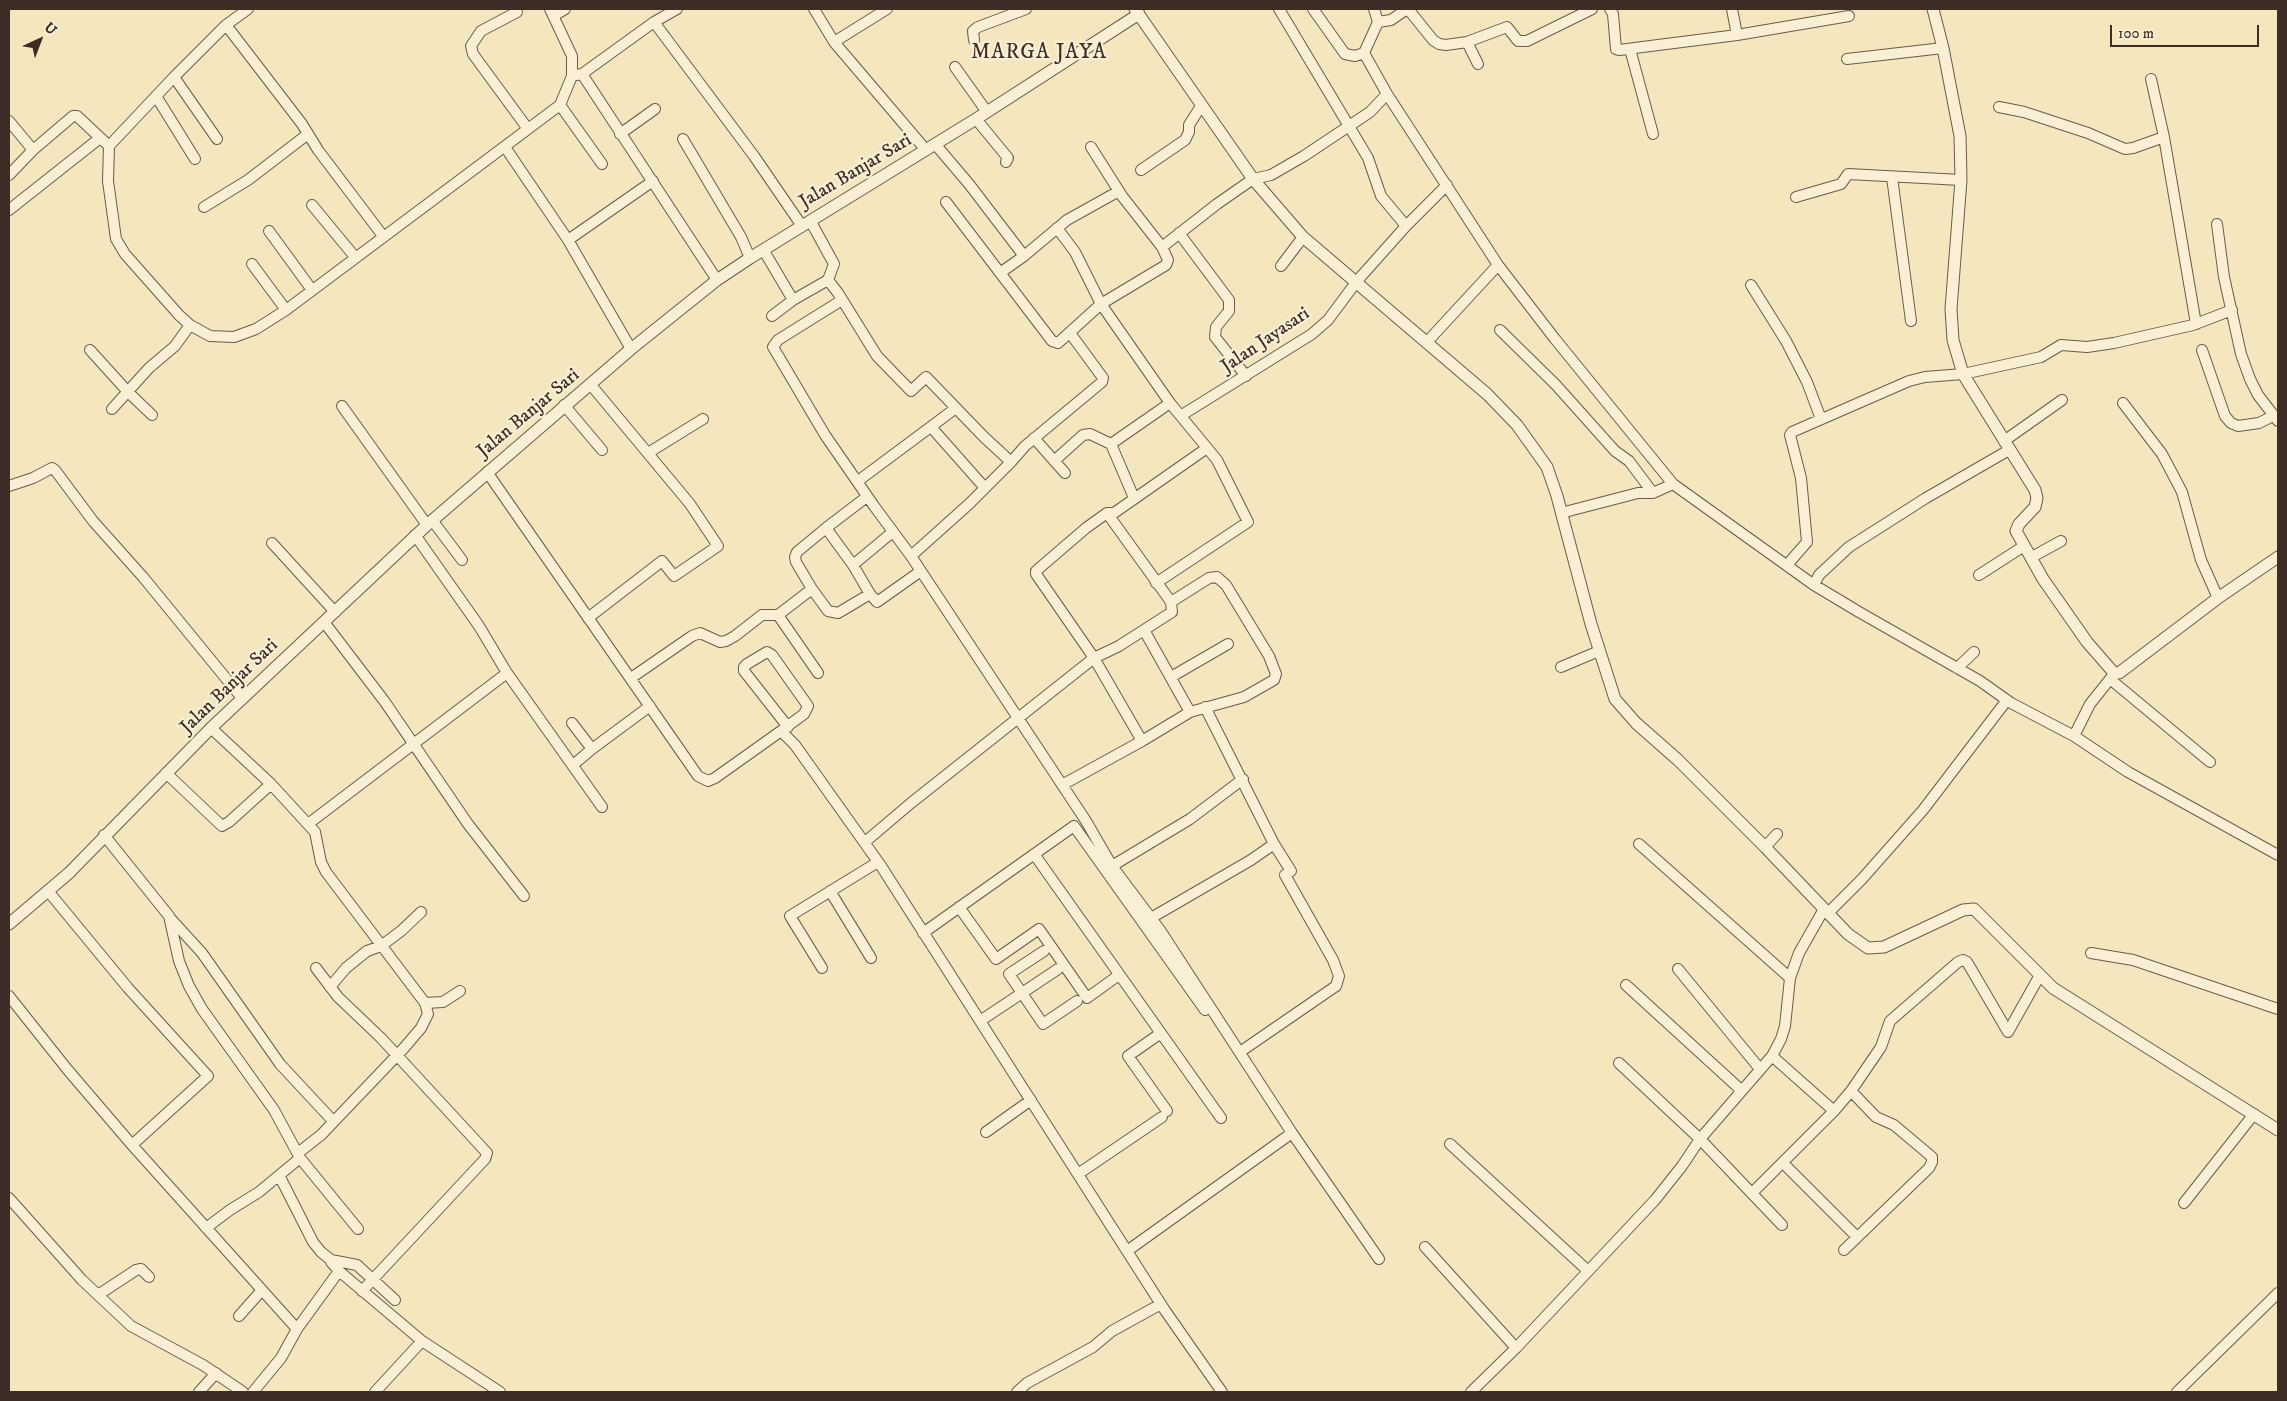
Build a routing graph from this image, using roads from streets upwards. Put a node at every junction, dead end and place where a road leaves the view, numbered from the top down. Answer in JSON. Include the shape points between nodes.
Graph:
{"nodes":[{"id":1,"x":248,"y":9,"type":"edge"},
{"id":2,"x":565,"y":9,"type":"edge"},
{"id":3,"x":677,"y":9,"type":"edge"},
{"id":4,"x":814,"y":9,"type":"edge"},
{"id":5,"x":887,"y":9,"type":"edge"},
{"id":6,"x":1026,"y":9,"type":"edge"},
{"id":7,"x":1279,"y":9,"type":"edge"},
{"id":8,"x":1313,"y":9,"type":"edge"},
{"id":9,"x":1374,"y":9,"type":"edge"},
{"id":10,"x":1407,"y":9,"type":"edge"},
{"id":11,"x":1592,"y":9,"type":"edge"},
{"id":12,"x":1610,"y":9,"type":"edge"},
{"id":13,"x":1732,"y":9,"type":"edge"},
{"id":14,"x":1933,"y":9,"type":"edge"},
{"id":15,"x":517,"y":12,"type":"dead end"},
{"id":16,"x":553,"y":12,"type":"edge"},
{"id":17,"x":1137,"y":12,"type":"edge"},
{"id":18,"x":1849,"y":16,"type":"dead end"},
{"id":19,"x":654,"y":22,"type":"junction"},
{"id":20,"x":1378,"y":22,"type":"junction"},
{"id":21,"x":226,"y":25,"type":"junction"},
{"id":22,"x":1737,"y":35,"type":"junction"},
{"id":23,"x":974,"y":40,"type":"dead end"},
{"id":24,"x":834,"y":42,"type":"junction"},
{"id":25,"x":1467,"y":42,"type":"junction"},
{"id":26,"x":1943,"y":48,"type":"junction"},
{"id":27,"x":1630,"y":49,"type":"junction"},
{"id":28,"x":1364,"y":54,"type":"junction"},
{"id":29,"x":1848,"y":59,"type":"dead end"},
{"id":30,"x":1478,"y":64,"type":"dead end"},
{"id":31,"x":955,"y":67,"type":"dead end"},
{"id":32,"x":577,"y":75,"type":"junction"},
{"id":33,"x":174,"y":77,"type":"junction"},
{"id":34,"x":2151,"y":79,"type":"dead end"},
{"id":35,"x":1387,"y":94,"type":"junction"},
{"id":36,"x":156,"y":96,"type":"junction"},
{"id":37,"x":560,"y":104,"type":"junction"},
{"id":38,"x":1201,"y":106,"type":"junction"},
{"id":39,"x":1999,"y":107,"type":"dead end"},
{"id":40,"x":656,"y":109,"type":"dead end"},
{"id":41,"x":987,"y":112,"type":"junction"},
{"id":42,"x":976,"y":119,"type":"junction"},
{"id":43,"x":9,"y":121,"type":"edge"},
{"id":44,"x":1348,"y":127,"type":"junction"},
{"id":45,"x":528,"y":129,"type":"junction"},
{"id":46,"x":308,"y":134,"type":"junction"},
{"id":47,"x":620,"y":134,"type":"junction"},
{"id":48,"x":1653,"y":134,"type":"dead end"},
{"id":49,"x":2164,"y":137,"type":"junction"},
{"id":50,"x":100,"y":138,"type":"junction"},
{"id":51,"x":217,"y":139,"type":"dead end"},
{"id":52,"x":683,"y":139,"type":"dead end"},
{"id":53,"x":109,"y":146,"type":"junction"},
{"id":54,"x":505,"y":147,"type":"junction"},
{"id":55,"x":931,"y":147,"type":"junction"},
{"id":56,"x":1091,"y":147,"type":"dead end"},
{"id":57,"x":33,"y":150,"type":"junction"},
{"id":58,"x":195,"y":159,"type":"dead end"},
{"id":59,"x":1006,"y":162,"type":"dead end"},
{"id":60,"x":602,"y":164,"type":"dead end"},
{"id":61,"x":1141,"y":170,"type":"dead end"},
{"id":62,"x":9,"y":175,"type":"edge"},
{"id":63,"x":1892,"y":177,"type":"junction"},
{"id":64,"x":1253,"y":179,"type":"junction"},
{"id":65,"x":1960,"y":180,"type":"junction"},
{"id":66,"x":653,"y":181,"type":"junction"},
{"id":67,"x":1447,"y":185,"type":"junction"},
{"id":68,"x":1119,"y":190,"type":"junction"},
{"id":69,"x":1796,"y":197,"type":"dead end"},
{"id":70,"x":946,"y":202,"type":"dead end"},
{"id":71,"x":312,"y":205,"type":"dead end"},
{"id":72,"x":204,"y":207,"type":"dead end"},
{"id":73,"x":9,"y":208,"type":"edge"},
{"id":74,"x":806,"y":224,"type":"junction"},
{"id":75,"x":2217,"y":224,"type":"dead end"},
{"id":76,"x":1406,"y":226,"type":"junction"},
{"id":77,"x":1057,"y":228,"type":"junction"},
{"id":78,"x":269,"y":231,"type":"dead end"},
{"id":79,"x":1179,"y":233,"type":"junction"},
{"id":80,"x":383,"y":236,"type":"junction"},
{"id":81,"x":1304,"y":237,"type":"junction"},
{"id":82,"x":568,"y":240,"type":"junction"},
{"id":83,"x":1162,"y":247,"type":"junction"},
{"id":84,"x":764,"y":251,"type":"junction"},
{"id":85,"x":1024,"y":256,"type":"junction"},
{"id":86,"x":355,"y":257,"type":"junction"},
{"id":87,"x":750,"y":258,"type":"junction"},
{"id":88,"x":252,"y":264,"type":"dead end"},
{"id":89,"x":1498,"y":265,"type":"junction"},
{"id":90,"x":1281,"y":266,"type":"dead end"},
{"id":91,"x":1000,"y":273,"type":"junction"},
{"id":92,"x":717,"y":280,"type":"junction"},
{"id":93,"x":828,"y":280,"type":"junction"},
{"id":94,"x":1357,"y":281,"type":"junction"},
{"id":95,"x":1751,"y":285,"type":"dead end"},
{"id":96,"x":312,"y":290,"type":"junction"},
{"id":97,"x":793,"y":300,"type":"junction"},
{"id":98,"x":842,"y":300,"type":"junction"},
{"id":99,"x":1102,"y":304,"type":"junction"},
{"id":100,"x":286,"y":310,"type":"junction"},
{"id":101,"x":2232,"y":310,"type":"junction"},
{"id":102,"x":772,"y":316,"type":"dead end"},
{"id":103,"x":1910,"y":321,"type":"dead end"},
{"id":104,"x":2196,"y":324,"type":"junction"},
{"id":105,"x":190,"y":325,"type":"junction"},
{"id":106,"x":1500,"y":330,"type":"dead end"},
{"id":107,"x":1070,"y":332,"type":"junction"},
{"id":108,"x":1427,"y":342,"type":"junction"},
{"id":109,"x":631,"y":349,"type":"junction"},
{"id":110,"x":90,"y":350,"type":"dead end"},
{"id":111,"x":2202,"y":350,"type":"dead end"},
{"id":112,"x":1963,"y":374,"type":"junction"},
{"id":113,"x":1246,"y":376,"type":"junction"},
{"id":114,"x":591,"y":385,"type":"junction"},
{"id":115,"x":128,"y":392,"type":"junction"},
{"id":116,"x":2062,"y":400,"type":"dead end"},
{"id":117,"x":1170,"y":403,"type":"junction"},
{"id":118,"x":2123,"y":403,"type":"dead end"},
{"id":119,"x":564,"y":405,"type":"junction"},
{"id":120,"x":342,"y":406,"type":"dead end"},
{"id":121,"x":956,"y":408,"type":"junction"},
{"id":122,"x":112,"y":409,"type":"dead end"},
{"id":123,"x":152,"y":415,"type":"dead end"},
{"id":124,"x":1182,"y":415,"type":"junction"},
{"id":125,"x":703,"y":419,"type":"dead end"},
{"id":126,"x":1821,"y":419,"type":"junction"},
{"id":127,"x":2276,"y":419,"type":"edge"},
{"id":128,"x":931,"y":427,"type":"junction"},
{"id":129,"x":1034,"y":438,"type":"junction"},
{"id":130,"x":1110,"y":444,"type":"junction"},
{"id":131,"x":2006,"y":446,"type":"junction"},
{"id":132,"x":1207,"y":448,"type":"junction"},
{"id":133,"x":602,"y":450,"type":"dead end"},
{"id":134,"x":648,"y":453,"type":"junction"},
{"id":135,"x":1054,"y":461,"type":"junction"},
{"id":136,"x":1011,"y":462,"type":"junction"},
{"id":137,"x":487,"y":472,"type":"junction"},
{"id":138,"x":1065,"y":473,"type":"dead end"},
{"id":139,"x":858,"y":481,"type":"junction"},
{"id":140,"x":1673,"y":484,"type":"junction"},
{"id":141,"x":9,"y":486,"type":"edge"},
{"id":142,"x":985,"y":488,"type":"junction"},
{"id":143,"x":1653,"y":493,"type":"junction"},
{"id":144,"x":1134,"y":498,"type":"junction"},
{"id":145,"x":864,"y":499,"type":"dead end"},
{"id":146,"x":1108,"y":513,"type":"junction"},
{"id":147,"x":1561,"y":513,"type":"junction"},
{"id":148,"x":429,"y":523,"type":"junction"},
{"id":149,"x":826,"y":528,"type":"junction"},
{"id":150,"x":889,"y":535,"type":"dead end"},
{"id":151,"x":415,"y":536,"type":"junction"},
{"id":152,"x":2061,"y":541,"type":"dead end"},
{"id":153,"x":272,"y":543,"type":"dead end"},
{"id":154,"x":2024,"y":546,"type":"junction"},
{"id":155,"x":911,"y":556,"type":"junction"},
{"id":156,"x":2032,"y":557,"type":"junction"},
{"id":157,"x":2278,"y":557,"type":"edge"},
{"id":158,"x":462,"y":560,"type":"dead end"},
{"id":159,"x":852,"y":565,"type":"junction"},
{"id":160,"x":1787,"y":565,"type":"junction"},
{"id":161,"x":918,"y":573,"type":"dead end"},
{"id":162,"x":1979,"y":575,"type":"dead end"},
{"id":163,"x":1156,"y":582,"type":"junction"},
{"id":164,"x":1814,"y":584,"type":"junction"},
{"id":165,"x":812,"y":589,"type":"junction"},
{"id":166,"x":870,"y":594,"type":"junction"},
{"id":167,"x":2218,"y":598,"type":"junction"},
{"id":168,"x":1171,"y":602,"type":"junction"},
{"id":169,"x":335,"y":612,"type":"junction"},
{"id":170,"x":778,"y":615,"type":"junction"},
{"id":171,"x":588,"y":618,"type":"junction"},
{"id":172,"x":324,"y":622,"type":"junction"},
{"id":173,"x":1144,"y":630,"type":"junction"},
{"id":174,"x":1228,"y":644,"type":"dead end"},
{"id":175,"x":1599,"y":651,"type":"junction"},
{"id":176,"x":1974,"y":652,"type":"dead end"},
{"id":177,"x":1094,"y":658,"type":"junction"},
{"id":178,"x":1561,"y":666,"type":"dead end"},
{"id":179,"x":1957,"y":668,"type":"junction"},
{"id":180,"x":507,"y":672,"type":"junction"},
{"id":181,"x":818,"y":673,"type":"dead end"},
{"id":182,"x":2112,"y":676,"type":"junction"},
{"id":183,"x":1171,"y":677,"type":"junction"},
{"id":184,"x":631,"y":678,"type":"junction"},
{"id":185,"x":242,"y":698,"type":"junction"},
{"id":186,"x":2007,"y":700,"type":"junction"},
{"id":187,"x":650,"y":706,"type":"junction"},
{"id":188,"x":1205,"y":707,"type":"junction"},
{"id":189,"x":1190,"y":712,"type":"junction"},
{"id":190,"x":1017,"y":718,"type":"junction"},
{"id":191,"x":572,"y":724,"type":"dead end"},
{"id":192,"x":212,"y":728,"type":"junction"},
{"id":193,"x":784,"y":729,"type":"junction"},
{"id":194,"x":2074,"y":736,"type":"junction"},
{"id":195,"x":1142,"y":741,"type":"junction"},
{"id":196,"x":413,"y":744,"type":"junction"},
{"id":197,"x":592,"y":749,"type":"junction"},
{"id":198,"x":2210,"y":762,"type":"dead end"},
{"id":199,"x":572,"y":765,"type":"junction"},
{"id":200,"x":166,"y":773,"type":"junction"},
{"id":201,"x":1243,"y":779,"type":"junction"},
{"id":202,"x":271,"y":784,"type":"junction"},
{"id":203,"x":1062,"y":785,"type":"junction"},
{"id":204,"x":602,"y":807,"type":"dead end"},
{"id":205,"x":308,"y":824,"type":"junction"},
{"id":206,"x":1778,"y":834,"type":"dead end"},
{"id":207,"x":104,"y":835,"type":"junction"},
{"id":208,"x":865,"y":842,"type":"junction"},
{"id":209,"x":1274,"y":844,"type":"junction"},
{"id":210,"x":1639,"y":844,"type":"dead end"},
{"id":211,"x":1765,"y":847,"type":"junction"},
{"id":212,"x":1034,"y":854,"type":"junction"},
{"id":213,"x":2278,"y":855,"type":"edge"},
{"id":214,"x":878,"y":862,"type":"junction"},
{"id":215,"x":1112,"y":866,"type":"junction"},
{"id":216,"x":48,"y":891,"type":"junction"},
{"id":217,"x":830,"y":892,"type":"junction"},
{"id":218,"x":524,"y":896,"type":"dead end"},
{"id":219,"x":959,"y":907,"type":"junction"},
{"id":220,"x":1826,"y":911,"type":"junction"},
{"id":221,"x":421,"y":912,"type":"dead end"},
{"id":222,"x":169,"y":916,"type":"junction"},
{"id":223,"x":1150,"y":918,"type":"junction"},
{"id":224,"x":9,"y":924,"type":"edge"},
{"id":225,"x":923,"y":933,"type":"junction"},
{"id":226,"x":381,"y":946,"type":"junction"},
{"id":227,"x":1044,"y":951,"type":"dead end"},
{"id":228,"x":2091,"y":953,"type":"dead end"},
{"id":229,"x":871,"y":958,"type":"dead end"},
{"id":230,"x":316,"y":968,"type":"dead end"},
{"id":231,"x":822,"y":968,"type":"dead end"},
{"id":232,"x":1058,"y":969,"type":"dead end"},
{"id":233,"x":1678,"y":970,"type":"dead end"},
{"id":234,"x":1119,"y":975,"type":"junction"},
{"id":235,"x":2040,"y":975,"type":"junction"},
{"id":236,"x":1790,"y":978,"type":"junction"},
{"id":237,"x":1626,"y":985,"type":"dead end"},
{"id":238,"x":330,"y":987,"type":"junction"},
{"id":239,"x":460,"y":991,"type":"dead end"},
{"id":240,"x":1022,"y":993,"type":"junction"},
{"id":241,"x":9,"y":996,"type":"edge"},
{"id":242,"x":1077,"y":1001,"type":"dead end"},
{"id":243,"x":425,"y":1003,"type":"junction"},
{"id":244,"x":2278,"y":1009,"type":"edge"},
{"id":245,"x":980,"y":1021,"type":"junction"},
{"id":246,"x":1161,"y":1033,"type":"junction"},
{"id":247,"x":1221,"y":1034,"type":"dead end"},
{"id":248,"x":1240,"y":1052,"type":"junction"},
{"id":249,"x":396,"y":1056,"type":"junction"},
{"id":250,"x":1772,"y":1056,"type":"junction"},
{"id":251,"x":1619,"y":1063,"type":"dead end"},
{"id":252,"x":1760,"y":1068,"type":"junction"},
{"id":253,"x":1741,"y":1090,"type":"junction"},
{"id":254,"x":1851,"y":1091,"type":"junction"},
{"id":255,"x":1031,"y":1100,"type":"junction"},
{"id":256,"x":1834,"y":1112,"type":"junction"},
{"id":257,"x":2254,"y":1114,"type":"junction"},
{"id":258,"x":1221,"y":1118,"type":"dead end"},
{"id":259,"x":333,"y":1121,"type":"junction"},
{"id":260,"x":2278,"y":1130,"type":"edge"},
{"id":261,"x":986,"y":1132,"type":"dead end"},
{"id":262,"x":1292,"y":1133,"type":"junction"},
{"id":263,"x":1700,"y":1139,"type":"junction"},
{"id":264,"x":1450,"y":1144,"type":"dead end"},
{"id":265,"x":132,"y":1145,"type":"junction"},
{"id":266,"x":299,"y":1155,"type":"junction"},
{"id":267,"x":1783,"y":1163,"type":"junction"},
{"id":268,"x":1078,"y":1174,"type":"junction"},
{"id":269,"x":280,"y":1177,"type":"junction"},
{"id":270,"x":1752,"y":1193,"type":"junction"},
{"id":271,"x":9,"y":1198,"type":"edge"},
{"id":272,"x":2184,"y":1203,"type":"dead end"},
{"id":273,"x":1782,"y":1225,"type":"dead end"},
{"id":274,"x":206,"y":1228,"type":"junction"},
{"id":275,"x":358,"y":1229,"type":"dead end"},
{"id":276,"x":1857,"y":1237,"type":"junction"},
{"id":277,"x":1425,"y":1247,"type":"dead end"},
{"id":278,"x":1127,"y":1250,"type":"junction"},
{"id":279,"x":1844,"y":1250,"type":"dead end"},
{"id":280,"x":1379,"y":1259,"type":"dead end"},
{"id":281,"x":331,"y":1260,"type":"junction"},
{"id":282,"x":1587,"y":1270,"type":"junction"},
{"id":283,"x":339,"y":1271,"type":"junction"},
{"id":284,"x":149,"y":1277,"type":"dead end"},
{"id":285,"x":373,"y":1279,"type":"junction"},
{"id":286,"x":262,"y":1290,"type":"junction"},
{"id":287,"x":362,"y":1291,"type":"junction"},
{"id":288,"x":2278,"y":1293,"type":"edge"},
{"id":289,"x":98,"y":1295,"type":"junction"},
{"id":290,"x":395,"y":1300,"type":"dead end"},
{"id":291,"x":1161,"y":1304,"type":"junction"},
{"id":292,"x":239,"y":1316,"type":"dead end"},
{"id":293,"x":296,"y":1329,"type":"junction"},
{"id":294,"x":422,"y":1341,"type":"junction"},
{"id":295,"x":1516,"y":1348,"type":"junction"},
{"id":296,"x":216,"y":1374,"type":"junction"},
{"id":297,"x":199,"y":1392,"type":"edge"},
{"id":298,"x":243,"y":1392,"type":"edge"},
{"id":299,"x":253,"y":1392,"type":"edge"},
{"id":300,"x":375,"y":1392,"type":"edge"},
{"id":301,"x":500,"y":1392,"type":"edge"},
{"id":302,"x":1017,"y":1392,"type":"edge"},
{"id":303,"x":1222,"y":1392,"type":"edge"},
{"id":304,"x":1471,"y":1392,"type":"edge"},
{"id":305,"x":2176,"y":1392,"type":"edge"}],
"edges":[{"from":1,"to":21,"type":"street"},
{"from":2,"to":16,"type":"street"},
{"from":3,"to":19,"type":"street"},
{"from":4,"to":24,"type":"street"},
{"from":5,"to":24,"type":"street"},
{"from":6,"to":23,"type":"street","via":[[978,26],[973,30]]},
{"from":7,"to":44,"type":"street"},
{"from":8,"to":28,"type":"street","via":[[1345,54]]},
{"from":9,"to":20,"type":"street"},
{"from":10,"to":20,"type":"street","via":[[1390,20]]},
{"from":10,"to":25,"type":"street","via":[[1436,43]]},
{"from":11,"to":25,"type":"street","via":[[1527,41],[1518,41],[1507,27]]},
{"from":12,"to":27,"type":"street","via":[[1616,48]]},
{"from":13,"to":22,"type":"street"},
{"from":14,"to":26,"type":"street"},
{"from":15,"to":45,"type":"street","via":[[481,30],[471,46],[473,54]]},
{"from":16,"to":32,"type":"street"},
{"from":17,"to":38,"type":"street"},
{"from":17,"to":41,"type":"street","name":"Jalan Banjar Sari"},
{"from":18,"to":22,"type":"street"},
{"from":19,"to":32,"type":"street"},
{"from":19,"to":74,"type":"street"},
{"from":20,"to":28,"type":"street"},
{"from":21,"to":33,"type":"street"},
{"from":21,"to":46,"type":"street"},
{"from":22,"to":27,"type":"street"},
{"from":24,"to":55,"type":"street"},
{"from":25,"to":30,"type":"street"},
{"from":26,"to":29,"type":"street"},
{"from":26,"to":65,"type":"street","via":[[1960,136]]},
{"from":27,"to":48,"type":"street"},
{"from":28,"to":35,"type":"street"},
{"from":31,"to":41,"type":"street"},
{"from":32,"to":37,"type":"street"},
{"from":32,"to":47,"type":"street"},
{"from":33,"to":36,"type":"street"},
{"from":33,"to":51,"type":"street"},
{"from":34,"to":49,"type":"street"},
{"from":35,"to":44,"type":"street","via":[[1370,112]]},
{"from":35,"to":67,"type":"street"},
{"from":36,"to":53,"type":"street"},
{"from":36,"to":58,"type":"street"},
{"from":37,"to":45,"type":"street"},
{"from":37,"to":60,"type":"street"},
{"from":38,"to":61,"type":"street","via":[[1189,125],[1185,140]]},
{"from":38,"to":64,"type":"street"},
{"from":39,"to":49,"type":"street","via":[[2088,133],[2125,149]]},
{"from":40,"to":47,"type":"street"},
{"from":41,"to":42,"type":"street","name":"Jalan Banjar Sari"},
{"from":42,"to":55,"type":"street","name":"Jalan Banjar Sari"},
{"from":42,"to":59,"type":"street","via":[[1008,158]]},
{"from":43,"to":57,"type":"street"},
{"from":44,"to":64,"type":"street","via":[[1271,175]]},
{"from":44,"to":76,"type":"street","via":[[1368,158],[1378,189]]},
{"from":45,"to":54,"type":"street"},
{"from":46,"to":72,"type":"street","via":[[248,180]]},
{"from":46,"to":80,"type":"street"},
{"from":47,"to":66,"type":"street"},
{"from":49,"to":104,"type":"street"},
{"from":50,"to":53,"type":"street"},
{"from":50,"to":57,"type":"street","via":[[77,116],[73,116]]},
{"from":50,"to":73,"type":"street"},
{"from":52,"to":87,"type":"street"},
{"from":53,"to":105,"type":"street","via":[[108,181],[116,239],[139,270]]},
{"from":54,"to":80,"type":"street"},
{"from":54,"to":82,"type":"street"},
{"from":55,"to":74,"type":"street","name":"Jalan Banjar Sari"},
{"from":55,"to":85,"type":"street","via":[[969,184]]},
{"from":56,"to":68,"type":"street"},
{"from":57,"to":62,"type":"street"},
{"from":63,"to":65,"type":"street"},
{"from":63,"to":69,"type":"street","via":[[1848,174],[1841,184]]},
{"from":63,"to":103,"type":"street"},
{"from":64,"to":79,"type":"street"},
{"from":64,"to":81,"type":"street"},
{"from":65,"to":112,"type":"street","via":[[1951,309],[1953,340]]},
{"from":66,"to":82,"type":"street"},
{"from":66,"to":92,"type":"street"},
{"from":67,"to":76,"type":"street","name":"Jalan Jayasari"},
{"from":67,"to":89,"type":"street"},
{"from":68,"to":77,"type":"street"},
{"from":68,"to":83,"type":"street"},
{"from":70,"to":91,"type":"street"},
{"from":71,"to":86,"type":"street"},
{"from":74,"to":84,"type":"street","name":"Jalan Banjar Sari"},
{"from":74,"to":93,"type":"street","via":[[834,264]]},
{"from":75,"to":101,"type":"street"},
{"from":76,"to":94,"type":"street","name":"Jalan Jayasari"},
{"from":77,"to":85,"type":"street"},
{"from":77,"to":99,"type":"street","via":[[1075,252]]},
{"from":78,"to":96,"type":"street"},
{"from":79,"to":83,"type":"street"},
{"from":79,"to":113,"type":"street","via":[[1229,300],[1229,311],[1216,327],[1214,337]]},
{"from":80,"to":86,"type":"street"},
{"from":81,"to":90,"type":"street"},
{"from":81,"to":94,"type":"street","via":[[1312,247]]},
{"from":82,"to":109,"type":"street"},
{"from":83,"to":99,"type":"street","via":[[1168,260],[1166,265]]},
{"from":84,"to":87,"type":"street","name":"Jalan Banjar Sari"},
{"from":84,"to":97,"type":"street"},
{"from":85,"to":91,"type":"street"},
{"from":86,"to":96,"type":"street"},
{"from":87,"to":92,"type":"street","name":"Jalan Banjar Sari"},
{"from":88,"to":100,"type":"street"},
{"from":89,"to":108,"type":"street"},
{"from":89,"to":140,"type":"street"},
{"from":91,"to":107,"type":"street","via":[[1052,341],[1058,343]]},
{"from":92,"to":109,"type":"street","name":"Jalan Banjar Sari"},
{"from":93,"to":97,"type":"street"},
{"from":93,"to":98,"type":"street"},
{"from":94,"to":108,"type":"street"},
{"from":94,"to":113,"type":"street","name":"Jalan Jayasari","via":[[1328,320],[1312,334]]},
{"from":95,"to":126,"type":"street","via":[[1786,341]]},
{"from":96,"to":100,"type":"street"},
{"from":97,"to":102,"type":"street"},
{"from":98,"to":121,"type":"street","via":[[877,356],[911,391],[926,377]]},
{"from":98,"to":139,"type":"street","via":[[778,340],[773,347],[824,435]]},
{"from":99,"to":107,"type":"street"},
{"from":99,"to":117,"type":"street"},
{"from":100,"to":105,"type":"street","via":[[256,329],[234,338],[210,336]]},
{"from":101,"to":104,"type":"street"},
{"from":101,"to":127,"type":"street","via":[[2246,372],[2258,396]]},
{"from":104,"to":112,"type":"street","via":[[2114,343],[2087,347],[2061,345],[2041,357]]},
{"from":105,"to":115,"type":"street","via":[[176,346],[149,368]]},
{"from":106,"to":143,"type":"street","via":[[1556,385],[1615,451],[1629,461]]},
{"from":107,"to":129,"type":"street","via":[[1104,378]]},
{"from":108,"to":147,"type":"street","via":[[1517,425],[1547,467]]},
{"from":109,"to":114,"type":"street","name":"Jalan Banjar Sari"},
{"from":110,"to":115,"type":"street"},
{"from":111,"to":127,"type":"street","via":[[2225,416],[2231,423],[2238,426]]},
{"from":112,"to":126,"type":"street","via":[[1909,381]]},
{"from":112,"to":131,"type":"street"},
{"from":113,"to":124,"type":"street","name":"Jalan Jayasari"},
{"from":114,"to":119,"type":"street","name":"Jalan Banjar Sari"},
{"from":114,"to":134,"type":"street"},
{"from":115,"to":122,"type":"street"},
{"from":115,"to":123,"type":"street"},
{"from":116,"to":131,"type":"street"},
{"from":117,"to":124,"type":"street"},
{"from":117,"to":130,"type":"street"},
{"from":118,"to":167,"type":"street","via":[[2162,454],[2182,492],[2201,560]]},
{"from":119,"to":133,"type":"street"},
{"from":119,"to":137,"type":"street","name":"Jalan Banjar Sari"},
{"from":120,"to":148,"type":"street"},
{"from":121,"to":128,"type":"street"},
{"from":121,"to":136,"type":"street"},
{"from":124,"to":132,"type":"street"},
{"from":125,"to":134,"type":"street"},
{"from":126,"to":160,"type":"street","via":[[1790,435],[1802,478],[1807,542]]},
{"from":128,"to":139,"type":"street"},
{"from":128,"to":142,"type":"street"},
{"from":129,"to":135,"type":"street"},
{"from":129,"to":136,"type":"street"},
{"from":130,"to":135,"type":"street","via":[[1090,434],[1083,435]]},
{"from":130,"to":144,"type":"street"},
{"from":131,"to":154,"type":"street","via":[[2037,498],[2035,507],[2016,532]]},
{"from":131,"to":164,"type":"street","via":[[1849,547],[1819,575]]},
{"from":132,"to":144,"type":"street"},
{"from":132,"to":163,"type":"street","via":[[1228,480],[1248,522]]},
{"from":134,"to":171,"type":"street","via":[[690,504],[718,546],[674,576],[661,562]]},
{"from":135,"to":138,"type":"street"},
{"from":136,"to":142,"type":"street"},
{"from":137,"to":148,"type":"street","name":"Jalan Banjar Sari"},
{"from":137,"to":171,"type":"street"},
{"from":139,"to":155,"type":"street"},
{"from":140,"to":143,"type":"street"},
{"from":140,"to":160,"type":"street"},
{"from":141,"to":185,"type":"street","via":[[52,468],[56,470],[93,521]]},
{"from":142,"to":155,"type":"street"},
{"from":143,"to":147,"type":"street","via":[[1638,493]]},
{"from":144,"to":146,"type":"street","via":[[1114,513]]},
{"from":145,"to":149,"type":"street"},
{"from":146,"to":163,"type":"street"},
{"from":146,"to":177,"type":"street","via":[[1036,571]]},
{"from":147,"to":175,"type":"street"},
{"from":148,"to":151,"type":"street","name":"Jalan Banjar Sari"},
{"from":148,"to":158,"type":"street"},
{"from":149,"to":159,"type":"street"},
{"from":149,"to":165,"type":"street","via":[[797,552],[795,558]]},
{"from":150,"to":159,"type":"street"},
{"from":151,"to":169,"type":"street","name":"Jalan Banjar Sari"},
{"from":151,"to":180,"type":"street","via":[[474,618]]},
{"from":152,"to":156,"type":"street"},
{"from":153,"to":169,"type":"street"},
{"from":154,"to":156,"type":"street"},
{"from":154,"to":162,"type":"street"},
{"from":155,"to":190,"type":"street"},
{"from":156,"to":182,"type":"street","via":[[2043,579]]},
{"from":157,"to":167,"type":"street"},
{"from":159,"to":166,"type":"street"},
{"from":160,"to":164,"type":"street"},
{"from":161,"to":166,"type":"street","via":[[877,602]]},
{"from":163,"to":168,"type":"street"},
{"from":164,"to":179,"type":"street"},
{"from":165,"to":166,"type":"street","via":[[826,609],[835,614]]},
{"from":165,"to":170,"type":"street"},
{"from":167,"to":182,"type":"street"},
{"from":168,"to":173,"type":"street","via":[[1172,612]]},
{"from":168,"to":188,"type":"street","via":[[1209,578],[1217,577],[1226,585],[1276,674],[1274,680],[1244,697]]},
{"from":169,"to":172,"type":"street","name":"Jalan Banjar Sari"},
{"from":170,"to":181,"type":"street"},
{"from":170,"to":184,"type":"street","via":[[762,616],[726,641],[720,642],[700,633],[692,636]]},
{"from":171,"to":184,"type":"street"},
{"from":172,"to":185,"type":"street","name":"Jalan Banjar Sari"},
{"from":172,"to":196,"type":"street"},
{"from":173,"to":177,"type":"street"},
{"from":173,"to":183,"type":"street"},
{"from":174,"to":183,"type":"street"},
{"from":175,"to":178,"type":"street"},
{"from":175,"to":211,"type":"street","via":[[1617,702]]},
{"from":176,"to":179,"type":"street"},
{"from":177,"to":190,"type":"street"},
{"from":177,"to":195,"type":"street"},
{"from":179,"to":186,"type":"street"},
{"from":180,"to":196,"type":"street"},
{"from":180,"to":199,"type":"street"},
{"from":182,"to":194,"type":"street","via":[[2090,704]]},
{"from":182,"to":198,"type":"street"},
{"from":183,"to":189,"type":"street"},
{"from":184,"to":187,"type":"street"},
{"from":185,"to":192,"type":"street","name":"Jalan Banjar Sari"},
{"from":186,"to":194,"type":"street"},
{"from":186,"to":220,"type":"street","via":[[1923,810],[1862,879]]},
{"from":187,"to":193,"type":"street","via":[[691,768],[708,781]]},
{"from":187,"to":197,"type":"street"},
{"from":188,"to":189,"type":"street"},
{"from":188,"to":201,"type":"street"},
{"from":189,"to":195,"type":"street"},
{"from":190,"to":203,"type":"street"},
{"from":190,"to":208,"type":"street"},
{"from":191,"to":197,"type":"street"},
{"from":192,"to":200,"type":"street","name":"Jalan Banjar Sari"},
{"from":192,"to":202,"type":"street"},
{"from":193,"to":193,"type":"street","via":[[744,671],[747,664],[767,652],[808,706],[804,714]]},
{"from":193,"to":208,"type":"street"},
{"from":194,"to":213,"type":"street","via":[[2128,772]]},
{"from":195,"to":203,"type":"street"},
{"from":196,"to":205,"type":"street"},
{"from":196,"to":218,"type":"street","via":[[468,824]]},
{"from":197,"to":199,"type":"street"},
{"from":199,"to":204,"type":"street"},
{"from":200,"to":202,"type":"street","via":[[222,826]]},
{"from":200,"to":207,"type":"street","name":"Jalan Banjar Sari"},
{"from":201,"to":209,"type":"street"},
{"from":201,"to":215,"type":"street","via":[[1190,819]]},
{"from":202,"to":205,"type":"street"},
{"from":203,"to":215,"type":"street"},
{"from":205,"to":226,"type":"street","via":[[315,832],[326,872]]},
{"from":206,"to":211,"type":"street"},
{"from":207,"to":216,"type":"street","name":"Jalan Banjar Sari"},
{"from":207,"to":222,"type":"street"},
{"from":208,"to":214,"type":"street"},
{"from":209,"to":223,"type":"street"},
{"from":209,"to":248,"type":"street","via":[[1291,871],[1285,875],[1339,976],[1336,986]]},
{"from":210,"to":236,"type":"street"},
{"from":211,"to":220,"type":"street"},
{"from":212,"to":219,"type":"street"},
{"from":212,"to":234,"type":"street"},
{"from":212,"to":247,"type":"street","via":[[1074,826]]},
{"from":214,"to":217,"type":"street"},
{"from":214,"to":225,"type":"street"},
{"from":215,"to":223,"type":"street"},
{"from":216,"to":224,"type":"street","name":"Jalan Banjar Sari"},
{"from":216,"to":265,"type":"street","via":[[128,988],[208,1076]]},
{"from":217,"to":229,"type":"street"},
{"from":217,"to":231,"type":"street","via":[[790,916]]},
{"from":219,"to":225,"type":"street"},
{"from":219,"to":234,"type":"street","via":[[996,959],[1039,930],[1087,998]]},
{"from":220,"to":235,"type":"street","via":[[1848,934],[1868,948],[1884,947],[1963,910],[1974,909]]},
{"from":220,"to":236,"type":"street","via":[[1799,952]]},
{"from":221,"to":226,"type":"street"},
{"from":222,"to":259,"type":"street","via":[[202,953],[280,1064]]},
{"from":222,"to":266,"type":"street","via":[[179,961],[189,986],[274,1110]]},
{"from":223,"to":248,"type":"street"},
{"from":225,"to":245,"type":"street"},
{"from":226,"to":238,"type":"street","via":[[367,951]]},
{"from":226,"to":243,"type":"street"},
{"from":227,"to":240,"type":"street","via":[[1009,974]]},
{"from":228,"to":244,"type":"street","via":[[2133,960]]},
{"from":230,"to":238,"type":"street"},
{"from":232,"to":240,"type":"street"},
{"from":233,"to":252,"type":"street"},
{"from":234,"to":246,"type":"street"},
{"from":235,"to":254,"type":"street","via":[[2008,1032],[1967,962],[1958,962],[1890,1020],[1881,1047]]},
{"from":235,"to":257,"type":"street","via":[[2052,988]]},
{"from":236,"to":250,"type":"street","via":[[1782,1040]]},
{"from":237,"to":253,"type":"street"},
{"from":238,"to":249,"type":"street"},
{"from":239,"to":243,"type":"street","via":[[444,1002]]},
{"from":240,"to":242,"type":"street","via":[[1043,1024]]},
{"from":240,"to":245,"type":"street"},
{"from":241,"to":265,"type":"street"},
{"from":243,"to":249,"type":"street","via":[[428,1014],[421,1028]]},
{"from":245,"to":255,"type":"street"},
{"from":246,"to":258,"type":"street"},
{"from":246,"to":268,"type":"street","via":[[1128,1056],[1165,1114]]},
{"from":248,"to":262,"type":"street"},
{"from":249,"to":259,"type":"street"},
{"from":249,"to":285,"type":"street","via":[[486,1150],[487,1156]]},
{"from":250,"to":252,"type":"street"},
{"from":250,"to":256,"type":"street"},
{"from":251,"to":263,"type":"street"},
{"from":252,"to":253,"type":"street"},
{"from":253,"to":263,"type":"street"},
{"from":254,"to":256,"type":"street"},
{"from":254,"to":276,"type":"street","via":[[1876,1117],[1894,1125],[1932,1157],[1929,1168]]},
{"from":255,"to":261,"type":"street"},
{"from":255,"to":268,"type":"street"},
{"from":256,"to":267,"type":"street"},
{"from":257,"to":260,"type":"street"},
{"from":257,"to":272,"type":"street"},
{"from":259,"to":266,"type":"street"},
{"from":262,"to":278,"type":"street"},
{"from":262,"to":280,"type":"street"},
{"from":263,"to":270,"type":"street"},
{"from":263,"to":282,"type":"street","via":[[1655,1200]]},
{"from":264,"to":282,"type":"street"},
{"from":265,"to":274,"type":"street"},
{"from":266,"to":269,"type":"street"},
{"from":266,"to":275,"type":"street"},
{"from":267,"to":270,"type":"street"},
{"from":267,"to":276,"type":"street"},
{"from":268,"to":278,"type":"street"},
{"from":269,"to":274,"type":"street"},
{"from":269,"to":281,"type":"street","via":[[316,1248]]},
{"from":270,"to":273,"type":"street"},
{"from":271,"to":289,"type":"street"},
{"from":274,"to":286,"type":"street"},
{"from":276,"to":279,"type":"street"},
{"from":277,"to":295,"type":"street"},
{"from":278,"to":291,"type":"street"},
{"from":281,"to":283,"type":"street"},
{"from":281,"to":285,"type":"street","via":[[357,1265]]},
{"from":282,"to":295,"type":"street"},
{"from":283,"to":287,"type":"street"},
{"from":283,"to":293,"type":"street"},
{"from":284,"to":289,"type":"street","via":[[136,1270]]},
{"from":285,"to":287,"type":"street"},
{"from":285,"to":290,"type":"street"},
{"from":286,"to":292,"type":"street"},
{"from":286,"to":293,"type":"street"},
{"from":287,"to":294,"type":"street"},
{"from":288,"to":305,"type":"street"},
{"from":289,"to":296,"type":"street","via":[[131,1326]]},
{"from":291,"to":302,"type":"street","via":[[1112,1331],[1093,1347],[1027,1383]]},
{"from":291,"to":303,"type":"street"},
{"from":293,"to":299,"type":"street","via":[[281,1358]]},
{"from":294,"to":300,"type":"street"},
{"from":294,"to":301,"type":"street"},
{"from":295,"to":304,"type":"street"},
{"from":296,"to":297,"type":"street"},
{"from":296,"to":298,"type":"street"}]}
